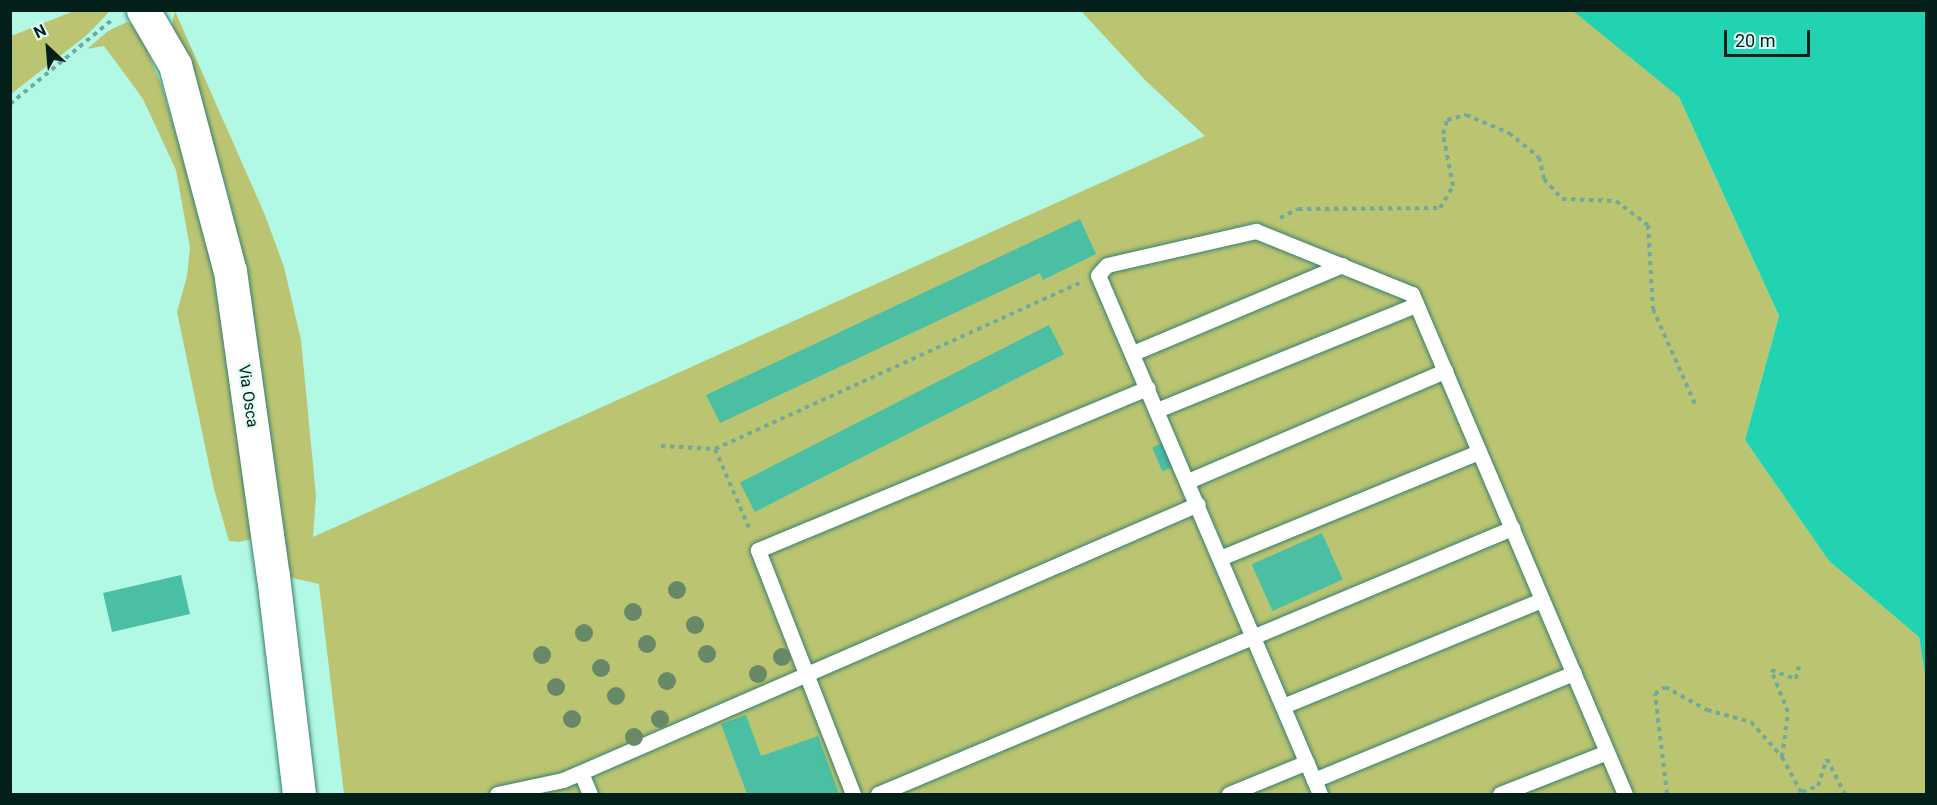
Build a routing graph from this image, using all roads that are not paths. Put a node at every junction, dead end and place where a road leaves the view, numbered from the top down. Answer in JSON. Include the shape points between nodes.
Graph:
{"nodes":[{"id":1,"x":129,"y":14,"type":"edge"},
{"id":2,"x":1342,"y":265,"type":"junction"},
{"id":3,"x":1416,"y":305,"type":"junction"},
{"id":4,"x":1133,"y":353,"type":"junction"},
{"id":5,"x":1445,"y":371,"type":"junction"},
{"id":6,"x":1148,"y":388,"type":"junction"},
{"id":7,"x":1157,"y":410,"type":"junction"},
{"id":8,"x":1479,"y":452,"type":"junction"},
{"id":9,"x":1188,"y":481,"type":"junction"},
{"id":10,"x":1198,"y":504,"type":"junction"},
{"id":11,"x":1512,"y":528,"type":"junction"},
{"id":12,"x":1221,"y":558,"type":"junction"},
{"id":13,"x":1542,"y":600,"type":"junction"},
{"id":14,"x":1254,"y":637,"type":"junction"},
{"id":15,"x":1574,"y":673,"type":"junction"},
{"id":16,"x":805,"y":675,"type":"junction"},
{"id":17,"x":1283,"y":706,"type":"junction"},
{"id":18,"x":1607,"y":752,"type":"junction"},
{"id":19,"x":1307,"y":762,"type":"junction"},
{"id":20,"x":581,"y":773,"type":"junction"},
{"id":21,"x":1317,"y":787,"type":"edge"},
{"id":22,"x":298,"y":795,"type":"edge"},
{"id":23,"x":497,"y":795,"type":"edge"},
{"id":24,"x":590,"y":795,"type":"edge"},
{"id":25,"x":853,"y":795,"type":"edge"},
{"id":26,"x":878,"y":795,"type":"edge"},
{"id":27,"x":1229,"y":795,"type":"edge"},
{"id":28,"x":1500,"y":795,"type":"edge"},
{"id":29,"x":1626,"y":795,"type":"edge"}],
"edges":[{"from":1,"to":22,"type":"street","name":"Via Osca","via":[[176,65],[230,272],[273,576]]},
{"from":2,"to":3,"type":"lane","via":[[1412,294]]},
{"from":2,"to":4,"type":"lane"},
{"from":2,"to":4,"type":"lane","via":[[1256,231],[1107,265],[1098,275]]},
{"from":3,"to":5,"type":"lane"},
{"from":3,"to":7,"type":"lane"},
{"from":4,"to":6,"type":"lane"},
{"from":5,"to":8,"type":"lane"},
{"from":5,"to":9,"type":"lane"},
{"from":6,"to":7,"type":"lane"},
{"from":6,"to":16,"type":"lane","via":[[758,550]]},
{"from":7,"to":9,"type":"lane"},
{"from":8,"to":11,"type":"lane"},
{"from":8,"to":12,"type":"lane"},
{"from":9,"to":10,"type":"lane"},
{"from":10,"to":12,"type":"lane"},
{"from":10,"to":16,"type":"lane"},
{"from":11,"to":13,"type":"lane"},
{"from":11,"to":14,"type":"lane"},
{"from":12,"to":14,"type":"lane"},
{"from":13,"to":15,"type":"lane"},
{"from":13,"to":17,"type":"lane"},
{"from":14,"to":17,"type":"lane"},
{"from":14,"to":26,"type":"lane"},
{"from":15,"to":18,"type":"lane"},
{"from":15,"to":21,"type":"lane"},
{"from":16,"to":20,"type":"lane"},
{"from":16,"to":25,"type":"lane"},
{"from":17,"to":19,"type":"lane"},
{"from":18,"to":28,"type":"lane"},
{"from":18,"to":29,"type":"lane"},
{"from":19,"to":21,"type":"lane"},
{"from":19,"to":27,"type":"lane"},
{"from":20,"to":23,"type":"lane"},
{"from":20,"to":24,"type":"lane"}]}
